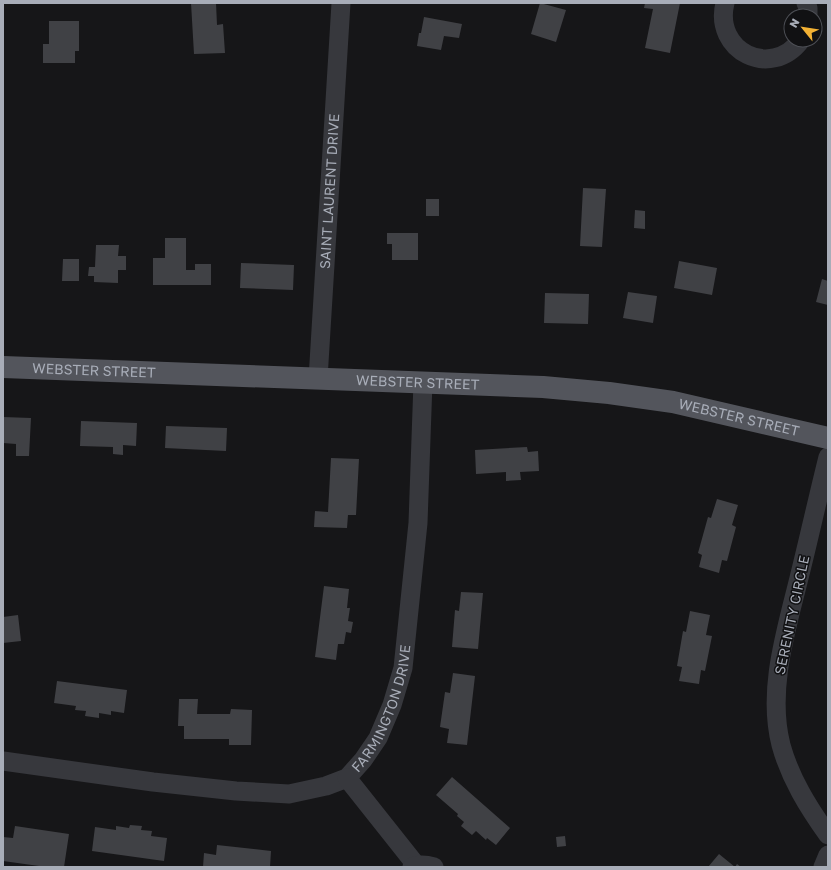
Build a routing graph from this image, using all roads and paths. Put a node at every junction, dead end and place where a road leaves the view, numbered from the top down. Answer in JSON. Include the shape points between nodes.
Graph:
{"nodes":[{"id":1,"x":341,"y":3,"type":"edge"},
{"id":2,"x":725,"y":3,"type":"edge"},
{"id":3,"x":795,"y":48,"type":"edge"},
{"id":4,"x":3,"y":367,"type":"edge"},
{"id":5,"x":318,"y":379,"type":"junction"},
{"id":6,"x":423,"y":382,"type":"junction"},
{"id":7,"x":828,"y":438,"type":"edge"},
{"id":8,"x":828,"y":457,"type":"edge"},
{"id":9,"x":3,"y":761,"type":"edge"},
{"id":10,"x":347,"y":778,"type":"junction"},
{"id":11,"x":828,"y":836,"type":"edge"},
{"id":12,"x":828,"y":855,"type":"edge"},
{"id":13,"x":421,"y":866,"type":"edge"},
{"id":14,"x":823,"y":867,"type":"edge"}],
"edges":[{"from":1,"to":5,"type":"street","name":"SAINT LAURENT DRIVE"},
{"from":2,"to":3,"type":"street","via":[[723,18],[726,32],[733,44],[743,53],[756,58],[770,59],[783,56]]},
{"from":4,"to":5,"type":"main road","name":"WEBSTER STREET"},
{"from":5,"to":6,"type":"main road","name":"WEBSTER STREET"},
{"from":6,"to":7,"type":"main road","name":"WEBSTER STREET","via":[[544,387],[608,393],[673,402]]},
{"from":6,"to":10,"type":"street","name":"FARMINGTON DRIVE","via":[[418,523],[403,668],[392,705],[378,738]]},
{"from":8,"to":11,"type":"street","name":"SERENITY CIRCLE","via":[[785,636],[777,701],[781,743],[786,763],[798,788]]},
{"from":9,"to":10,"type":"street","name":"FARMINGTON DRIVE","via":[[153,782],[289,794],[326,786]]},
{"from":10,"to":13,"type":"street"},
{"from":12,"to":14,"type":"street"}]}
